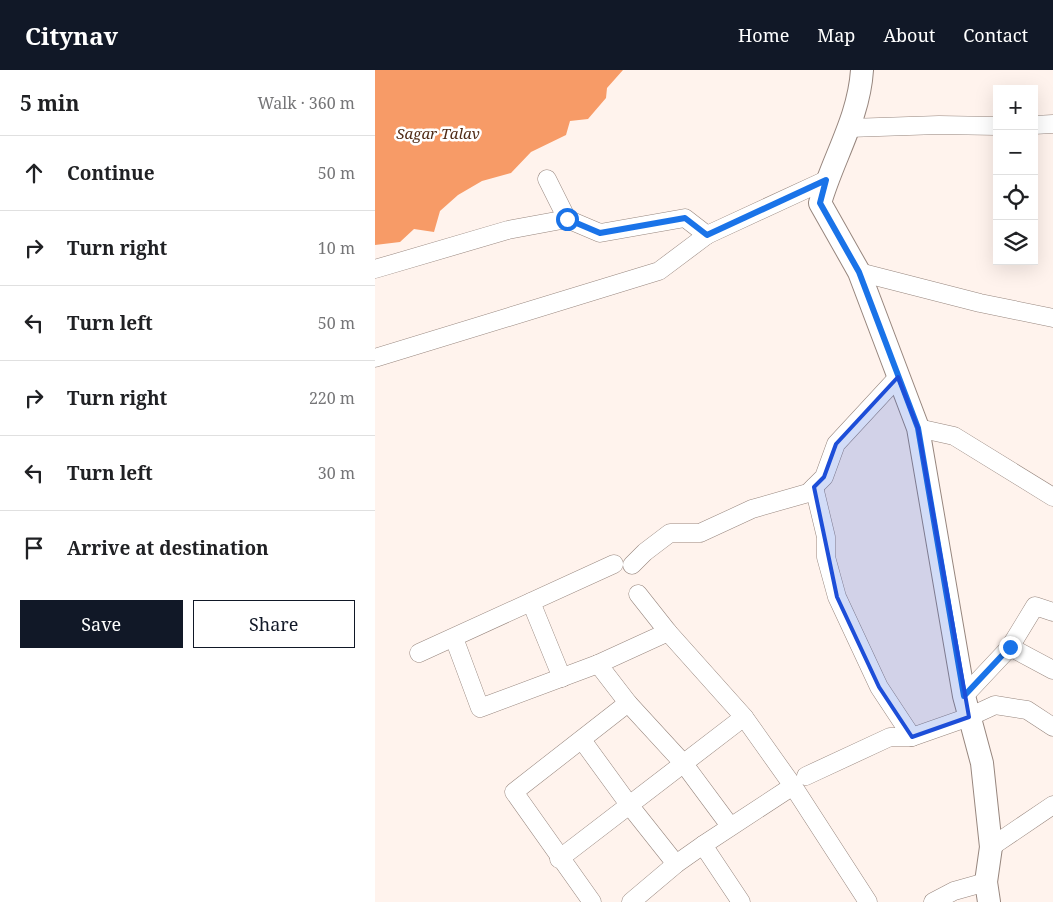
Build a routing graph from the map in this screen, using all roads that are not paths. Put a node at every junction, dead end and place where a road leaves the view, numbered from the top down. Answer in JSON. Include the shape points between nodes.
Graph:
{"nodes":[{"id":1,"x":862,"y":70,"type":"edge"},
{"id":2,"x":1053,"y":124,"type":"edge"},
{"id":3,"x":1038,"y":125,"type":"edge"},
{"id":4,"x":993,"y":126,"type":"edge"},
{"id":5,"x":849,"y":128,"type":"junction"},
{"id":6,"x":547,"y":179,"type":"dead end"},
{"id":7,"x":826,"y":180,"type":"junction"},
{"id":8,"x":567,"y":219,"type":"junction"},
{"id":9,"x":707,"y":235,"type":"junction"},
{"id":10,"x":375,"y":269,"type":"edge"},
{"id":11,"x":859,"y":272,"type":"junction"},
{"id":12,"x":1053,"y":318,"type":"edge"},
{"id":13,"x":375,"y":358,"type":"edge"},
{"id":14,"x":897,"y":377,"type":"junction"},
{"id":15,"x":918,"y":428,"type":"junction"},
{"id":16,"x":814,"y":487,"type":"junction"},
{"id":17,"x":1053,"y":497,"type":"edge"},
{"id":18,"x":614,"y":564,"type":"dead end"},
{"id":19,"x":632,"y":565,"type":"dead end"},
{"id":20,"x":638,"y":594,"type":"dead end"},
{"id":21,"x":531,"y":602,"type":"junction"},
{"id":22,"x":1053,"y":612,"type":"edge"},
{"id":23,"x":668,"y":632,"type":"junction"},
{"id":24,"x":454,"y":638,"type":"junction"},
{"id":25,"x":1010,"y":647,"type":"junction"},
{"id":26,"x":419,"y":653,"type":"dead end"},
{"id":27,"x":598,"y":664,"type":"junction"},
{"id":28,"x":1053,"y":670,"type":"edge"},
{"id":29,"x":562,"y":678,"type":"junction"},
{"id":30,"x":628,"y":703,"type":"junction"},
{"id":31,"x":967,"y":706,"type":"junction"},
{"id":32,"x":744,"y":717,"type":"junction"},
{"id":33,"x":1053,"y":727,"type":"edge"},
{"id":34,"x":912,"y":737,"type":"junction"},
{"id":35,"x":582,"y":740,"type":"junction"},
{"id":36,"x":684,"y":764,"type":"junction"},
{"id":37,"x":800,"y":781,"type":"junction"},
{"id":38,"x":1053,"y":805,"type":"edge"},
{"id":39,"x":630,"y":806,"type":"junction"},
{"id":40,"x":730,"y":826,"type":"junction"},
{"id":41,"x":703,"y":845,"type":"junction"},
{"id":42,"x":991,"y":847,"type":"junction"},
{"id":43,"x":559,"y":859,"type":"junction"},
{"id":44,"x":676,"y":864,"type":"junction"},
{"id":45,"x":987,"y":892,"type":"edge"},
{"id":46,"x":592,"y":902,"type":"edge"},
{"id":47,"x":631,"y":902,"type":"edge"},
{"id":48,"x":741,"y":902,"type":"edge"},
{"id":49,"x":868,"y":902,"type":"edge"},
{"id":50,"x":933,"y":902,"type":"edge"}],
"edges":[{"from":1,"to":5,"type":"street"},
{"from":2,"to":3,"type":"street"},
{"from":4,"to":5,"type":"street","via":[[939,124]]},
{"from":5,"to":7,"type":"street"},
{"from":6,"to":8,"type":"street"},
{"from":7,"to":9,"type":"street"},
{"from":7,"to":11,"type":"street","via":[[820,203]]},
{"from":8,"to":9,"type":"street","via":[[600,233],[685,218]]},
{"from":8,"to":10,"type":"street","via":[[508,230]]},
{"from":9,"to":13,"type":"street","via":[[659,271]]},
{"from":11,"to":12,"type":"street"},
{"from":11,"to":14,"type":"street"},
{"from":14,"to":15,"type":"street"},
{"from":14,"to":16,"type":"street","via":[[836,444],[823,477]]},
{"from":15,"to":17,"type":"street","via":[[954,436]]},
{"from":15,"to":31,"type":"street"},
{"from":16,"to":19,"type":"street","via":[[808,493],[752,509],[700,533],[670,533]]},
{"from":16,"to":34,"type":"street","via":[[826,537],[826,557],[837,597],[879,687]]},
{"from":18,"to":21,"type":"street"},
{"from":20,"to":23,"type":"street"},
{"from":21,"to":24,"type":"street"},
{"from":21,"to":29,"type":"street"},
{"from":22,"to":25,"type":"street","via":[[1035,606]]},
{"from":23,"to":27,"type":"street"},
{"from":23,"to":32,"type":"street"},
{"from":24,"to":26,"type":"street"},
{"from":24,"to":29,"type":"street","via":[[480,708]]},
{"from":25,"to":28,"type":"street"},
{"from":25,"to":31,"type":"street"},
{"from":27,"to":29,"type":"street"},
{"from":27,"to":30,"type":"street"},
{"from":30,"to":35,"type":"street"},
{"from":30,"to":36,"type":"street"},
{"from":31,"to":33,"type":"street","via":[[995,705],[1027,710]]},
{"from":31,"to":34,"type":"street"},
{"from":31,"to":42,"type":"street","via":[[983,763]]},
{"from":32,"to":36,"type":"street"},
{"from":32,"to":37,"type":"street"},
{"from":34,"to":37,"type":"street","via":[[890,737]]},
{"from":35,"to":39,"type":"street"},
{"from":35,"to":43,"type":"street","via":[[514,792]]},
{"from":36,"to":39,"type":"street"},
{"from":36,"to":40,"type":"street"},
{"from":37,"to":40,"type":"street"},
{"from":37,"to":49,"type":"street"},
{"from":38,"to":42,"type":"street"},
{"from":39,"to":43,"type":"street"},
{"from":39,"to":44,"type":"street"},
{"from":40,"to":41,"type":"street"},
{"from":41,"to":44,"type":"street"},
{"from":41,"to":48,"type":"street"},
{"from":42,"to":45,"type":"street"},
{"from":43,"to":46,"type":"street"},
{"from":44,"to":47,"type":"street"},
{"from":45,"to":50,"type":"street","via":[[954,891]]}]}
